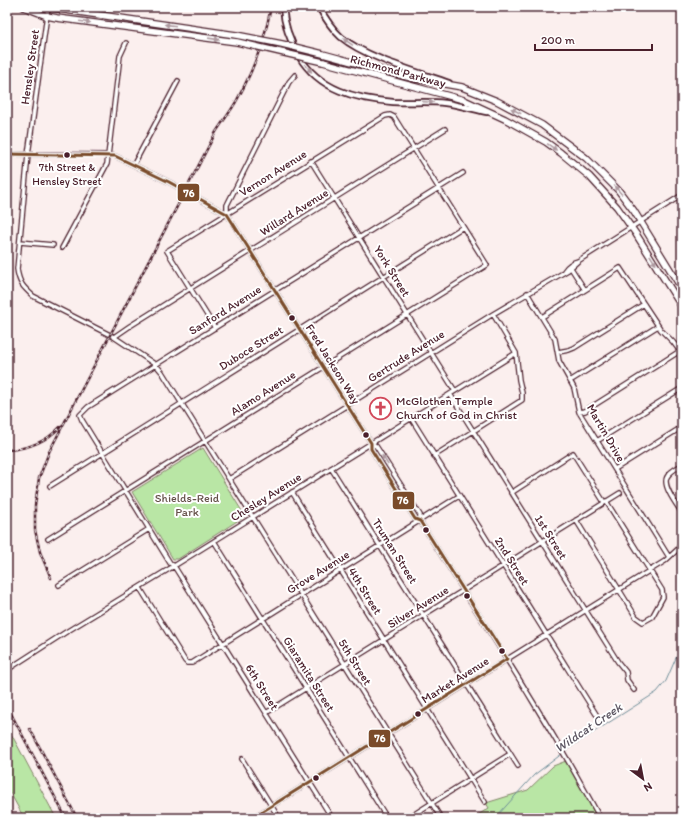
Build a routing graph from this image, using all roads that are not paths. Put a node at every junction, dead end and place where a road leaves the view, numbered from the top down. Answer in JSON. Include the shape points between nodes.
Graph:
{"nodes":[{"id":1,"x":24,"y":7,"type":"edge"},
{"id":2,"x":47,"y":7,"type":"edge"},
{"id":3,"x":283,"y":7,"type":"edge"},
{"id":4,"x":319,"y":7,"type":"edge"},
{"id":5,"x":47,"y":16,"type":"junction"},
{"id":6,"x":126,"y":43,"type":"dead end"},
{"id":7,"x":295,"y":75,"type":"dead end"},
{"id":8,"x":178,"y":81,"type":"dead end"},
{"id":9,"x":462,"y":88,"type":"junction"},
{"id":10,"x":494,"y":114,"type":"junction"},
{"id":11,"x":445,"y":129,"type":"dead end"},
{"id":12,"x":414,"y":149,"type":"junction"},
{"id":13,"x":7,"y":154,"type":"edge"},
{"id":14,"x":28,"y":155,"type":"junction"},
{"id":15,"x":108,"y":155,"type":"junction"},
{"id":16,"x":312,"y":161,"type":"junction"},
{"id":17,"x":134,"y":164,"type":"junction"},
{"id":18,"x":463,"y":173,"type":"dead end"},
{"id":19,"x":439,"y":188,"type":"junction"},
{"id":20,"x":682,"y":195,"type":"edge"},
{"id":21,"x":335,"y":198,"type":"junction"},
{"id":22,"x":227,"y":214,"type":"junction"},
{"id":23,"x":640,"y":222,"type":"junction"},
{"id":24,"x":463,"y":227,"type":"junction"},
{"id":25,"x":632,"y":227,"type":"junction"},
{"id":26,"x":359,"y":238,"type":"junction"},
{"id":27,"x":20,"y":242,"type":"junction"},
{"id":28,"x":54,"y":245,"type":"dead end"},
{"id":29,"x":62,"y":248,"type":"dead end"},
{"id":30,"x":251,"y":251,"type":"junction"},
{"id":31,"x":578,"y":261,"type":"junction"},
{"id":32,"x":571,"y":268,"type":"junction"},
{"id":33,"x":564,"y":270,"type":"junction"},
{"id":34,"x":384,"y":276,"type":"junction"},
{"id":35,"x":191,"y":288,"type":"junction"},
{"id":36,"x":682,"y":289,"type":"edge"},
{"id":37,"x":275,"y":290,"type":"junction"},
{"id":38,"x":585,"y":290,"type":"junction"},
{"id":39,"x":527,"y":293,"type":"junction"},
{"id":40,"x":644,"y":304,"type":"junction"},
{"id":41,"x":682,"y":307,"type":"edge"},
{"id":42,"x":492,"y":314,"type":"junction"},
{"id":43,"x":407,"y":315,"type":"junction"},
{"id":44,"x":542,"y":317,"type":"junction"},
{"id":45,"x":658,"y":326,"type":"junction"},
{"id":46,"x":215,"y":328,"type":"junction"},
{"id":47,"x":300,"y":329,"type":"junction"},
{"id":48,"x":114,"y":337,"type":"junction"},
{"id":49,"x":431,"y":352,"type":"junction"},
{"id":50,"x":558,"y":352,"type":"junction"},
{"id":51,"x":516,"y":353,"type":"junction"},
{"id":52,"x":681,"y":353,"type":"edge"},
{"id":53,"x":156,"y":365,"type":"junction"},
{"id":54,"x":324,"y":367,"type":"junction"},
{"id":55,"x":570,"y":381,"type":"junction"},
{"id":56,"x":682,"y":388,"type":"edge"},
{"id":57,"x":455,"y":391,"type":"junction"},
{"id":58,"x":450,"y":394,"type":"junction"},
{"id":59,"x":182,"y":403,"type":"junction"},
{"id":60,"x":347,"y":404,"type":"junction"},
{"id":61,"x":579,"y":412,"type":"junction"},
{"id":62,"x":80,"y":415,"type":"joint"},
{"id":63,"x":411,"y":418,"type":"junction"},
{"id":64,"x":682,"y":426,"type":"edge"},
{"id":65,"x":473,"y":432,"type":"junction"},
{"id":66,"x":205,"y":441,"type":"junction"},
{"id":67,"x":597,"y":441,"type":"junction"},
{"id":68,"x":371,"y":443,"type":"junction"},
{"id":69,"x":102,"y":453,"type":"junction"},
{"id":70,"x":434,"y":456,"type":"junction"},
{"id":71,"x":682,"y":465,"type":"edge"},
{"id":72,"x":331,"y":468,"type":"junction"},
{"id":73,"x":615,"y":469,"type":"junction"},
{"id":74,"x":229,"y":479,"type":"junction"},
{"id":75,"x":50,"y":486,"type":"dead end"},
{"id":76,"x":125,"y":491,"type":"junction"},
{"id":77,"x":292,"y":492,"type":"junction"},
{"id":78,"x":620,"y":492,"type":"dead end"},
{"id":79,"x":511,"y":493,"type":"junction"},
{"id":80,"x":459,"y":496,"type":"junction"},
{"id":81,"x":605,"y":502,"type":"junction"},
{"id":82,"x":682,"y":513,"type":"edge"},
{"id":83,"x":253,"y":517,"type":"junction"},
{"id":84,"x":576,"y":520,"type":"junction"},
{"id":85,"x":420,"y":521,"type":"junction"},
{"id":86,"x":149,"y":529,"type":"junction"},
{"id":87,"x":48,"y":539,"type":"dead end"},
{"id":88,"x":214,"y":541,"type":"junction"},
{"id":89,"x":542,"y":541,"type":"junction"},
{"id":90,"x":682,"y":541,"type":"edge"},
{"id":91,"x":380,"y":546,"type":"junction"},
{"id":92,"x":669,"y":557,"type":"junction"},
{"id":93,"x":503,"y":565,"type":"junction"},
{"id":94,"x":174,"y":566,"type":"junction"},
{"id":95,"x":341,"y":570,"type":"junction"},
{"id":96,"x":649,"y":570,"type":"junction"},
{"id":97,"x":59,"y":585,"type":"dead end"},
{"id":98,"x":140,"y":588,"type":"junction"},
{"id":99,"x":619,"y":589,"type":"junction"},
{"id":100,"x":463,"y":590,"type":"junction"},
{"id":101,"x":301,"y":595,"type":"junction"},
{"id":102,"x":585,"y":610,"type":"junction"},
{"id":103,"x":424,"y":615,"type":"junction"},
{"id":104,"x":262,"y":619,"type":"junction"},
{"id":105,"x":547,"y":635,"type":"junction"},
{"id":106,"x":384,"y":640,"type":"junction"},
{"id":107,"x":223,"y":644,"type":"junction"},
{"id":108,"x":507,"y":659,"type":"junction"},
{"id":109,"x":345,"y":664,"type":"junction"},
{"id":110,"x":7,"y":670,"type":"edge"},
{"id":111,"x":466,"y":684,"type":"junction"},
{"id":112,"x":306,"y":689,"type":"junction"},
{"id":113,"x":634,"y":690,"type":"dead end"},
{"id":114,"x":427,"y":709,"type":"junction"},
{"id":115,"x":266,"y":713,"type":"junction"},
{"id":116,"x":596,"y":714,"type":"dead end"},
{"id":117,"x":388,"y":734,"type":"junction"},
{"id":118,"x":510,"y":754,"type":"junction"},
{"id":119,"x":349,"y":758,"type":"junction"},
{"id":120,"x":242,"y":759,"type":"dead end"},
{"id":121,"x":518,"y":766,"type":"dead end"},
{"id":122,"x":471,"y":778,"type":"junction"},
{"id":123,"x":310,"y":783,"type":"junction"},
{"id":124,"x":486,"y":802,"type":"dead end"},
{"id":125,"x":432,"y":803,"type":"junction"},
{"id":126,"x":272,"y":806,"type":"junction"},
{"id":127,"x":252,"y":818,"type":"edge"},
{"id":128,"x":279,"y":818,"type":"edge"},
{"id":129,"x":332,"y":818,"type":"edge"},
{"id":130,"x":387,"y":818,"type":"edge"},
{"id":131,"x":408,"y":818,"type":"edge"},
{"id":132,"x":441,"y":818,"type":"edge"},
{"id":133,"x":600,"y":818,"type":"edge"}],
"edges":[{"from":1,"to":5,"type":"highway","name":"Richmond Parkway"},
{"from":2,"to":5,"type":"street","name":"Hensley Street"},
{"from":9,"to":2,"type":"highway","name":"Richmond Parkway","one_way":true,"bridge":true,"via":[[236,35]]},
{"from":3,"to":10,"type":"main road","one_way":true,"via":[[286,27],[303,63],[314,75],[330,86],[361,98],[394,102],[445,103]]},
{"from":9,"to":4,"type":"main road","one_way":true,"via":[[359,49],[328,23]]},
{"from":5,"to":10,"type":"highway","name":"Richmond Parkway","one_way":true,"bridge":true,"via":[[237,42],[464,100]]},
{"from":5,"to":14,"type":"street","name":"Hensley Street"},
{"from":6,"to":15,"type":"street","via":[[120,56]]},
{"from":7,"to":22,"type":"street","via":[[289,82],[227,205]]},
{"from":8,"to":17,"type":"street"},
{"from":23,"to":9,"type":"highway","name":"Richmond Parkway","one_way":true,"via":[[627,201],[608,180],[568,143],[514,109]]},
{"from":10,"to":25,"type":"highway","name":"Richmond Parkway","one_way":true,"via":[[528,131],[578,166],[610,199]]},
{"from":11,"to":12,"type":"street","name":"Willard Avenue"},
{"from":12,"to":16,"type":"street","name":"Vernon Avenue","via":[[394,117],[390,115]]},
{"from":12,"to":19,"type":"street"},
{"from":12,"to":21,"type":"street","name":"Willard Avenue"},
{"from":13,"to":14,"type":"street"},
{"from":14,"to":15,"type":"street"},
{"from":14,"to":27,"type":"street","name":"Hensley Street"},
{"from":15,"to":17,"type":"street"},
{"from":15,"to":29,"type":"street","via":[[106,164]]},
{"from":16,"to":21,"type":"street","name":"York Street"},
{"from":16,"to":22,"type":"street","name":"Vernon Avenue"},
{"from":17,"to":22,"type":"street"},
{"from":18,"to":19,"type":"street","name":"Sanford Avenue"},
{"from":19,"to":24,"type":"street"},
{"from":19,"to":26,"type":"street","name":"Sanford Avenue"},
{"from":20,"to":23,"type":"street"},
{"from":21,"to":26,"type":"street","name":"York Street"},
{"from":21,"to":30,"type":"street","name":"Willard Avenue"},
{"from":22,"to":30,"type":"street","name":"Fred Jackson Way"},
{"from":22,"to":35,"type":"street","name":"Vernon Avenue","via":[[167,251]]},
{"from":23,"to":25,"type":"street"},
{"from":23,"to":36,"type":"highway","name":"Richmond Parkway"},
{"from":24,"to":34,"type":"street","name":"Duboce Street"},
{"from":24,"to":43,"type":"street","name":"Alamo Avenue","via":[[487,265]]},
{"from":25,"to":31,"type":"street"},
{"from":25,"to":41,"type":"highway","name":"Richmond Parkway","one_way":true},
{"from":26,"to":34,"type":"street","name":"York Street"},
{"from":26,"to":37,"type":"street","name":"Sanford Avenue"},
{"from":27,"to":28,"type":"street"},
{"from":27,"to":48,"type":"street","name":"Hensley Street","via":[[17,269],[24,288],[33,296]]},
{"from":30,"to":35,"type":"street","name":"Willard Avenue"},
{"from":30,"to":37,"type":"street","name":"Fred Jackson Way"},
{"from":31,"to":32,"type":"street"},
{"from":31,"to":33,"type":"street","name":"Gertrude Avenue"},
{"from":32,"to":33,"type":"street"},
{"from":32,"to":38,"type":"street"},
{"from":33,"to":39,"type":"street","name":"Gertrude Avenue"},
{"from":34,"to":43,"type":"street","name":"York Street"},
{"from":34,"to":47,"type":"street","name":"Duboce Street"},
{"from":35,"to":46,"type":"street"},
{"from":35,"to":48,"type":"street","name":"Willard Avenue"},
{"from":37,"to":46,"type":"street","name":"Sanford Avenue"},
{"from":37,"to":47,"type":"street","name":"Fred Jackson Way"},
{"from":38,"to":40,"type":"street","via":[[620,268]]},
{"from":38,"to":44,"type":"street"},
{"from":39,"to":42,"type":"street","name":"Gertrude Avenue"},
{"from":39,"to":44,"type":"street","name":"Martin Drive"},
{"from":40,"to":45,"type":"street"},
{"from":40,"to":50,"type":"street","via":[[574,348]]},
{"from":42,"to":49,"type":"street","name":"Gertrude Avenue"},
{"from":42,"to":51,"type":"street"},
{"from":43,"to":49,"type":"street","name":"York Street"},
{"from":43,"to":54,"type":"street","name":"Alamo Avenue"},
{"from":44,"to":50,"type":"street","name":"Martin Drive","via":[[555,339]]},
{"from":45,"to":52,"type":"street"},
{"from":45,"to":55,"type":"street"},
{"from":46,"to":53,"type":"street","name":"Sanford Avenue"},
{"from":47,"to":54,"type":"street","name":"Fred Jackson Way"},
{"from":47,"to":59,"type":"street","name":"Duboce Street"},
{"from":48,"to":53,"type":"street","name":"Hensley Street"},
{"from":49,"to":57,"type":"street","name":"York Street"},
{"from":49,"to":60,"type":"street","name":"Gertrude Avenue"},
{"from":50,"to":55,"type":"street","name":"Martin Drive","via":[[559,361]]},
{"from":51,"to":57,"type":"street","name":"Chesley Avenue"},
{"from":51,"to":65,"type":"street","via":[[522,400]]},
{"from":52,"to":61,"type":"street","via":[[586,411]]},
{"from":53,"to":59,"type":"street","name":"5th Street"},
{"from":53,"to":62,"type":"street","name":"Sanford Avenue","via":[[88,407]]},
{"from":54,"to":60,"type":"street","name":"Fred Jackson Way"},
{"from":54,"to":66,"type":"street","name":"Alamo Avenue"},
{"from":55,"to":61,"type":"street","name":"Martin Drive"},
{"from":56,"to":67,"type":"street"},
{"from":57,"to":58,"type":"street","name":"Chesley Avenue"},
{"from":58,"to":63,"type":"street","name":"Chesley Avenue"},
{"from":58,"to":65,"type":"street","name":"1st Street"},
{"from":59,"to":66,"type":"street","name":"5th Street"},
{"from":59,"to":69,"type":"street","name":"Duboce Street"},
{"from":60,"to":68,"type":"street","name":"Fred Jackson Way"},
{"from":60,"to":74,"type":"street","name":"Gertrude Avenue"},
{"from":61,"to":67,"type":"street","name":"Martin Drive"},
{"from":62,"to":69,"type":"street","name":"6th Street"},
{"from":63,"to":68,"type":"street","name":"Chesley Avenue"},
{"from":63,"to":70,"type":"street","name":"2nd Street"},
{"from":64,"to":73,"type":"street"},
{"from":65,"to":70,"type":"street"},
{"from":65,"to":79,"type":"street","name":"1st Street"},
{"from":66,"to":74,"type":"street","name":"5th Street"},
{"from":66,"to":76,"type":"street","name":"Alamo Avenue"},
{"from":67,"to":73,"type":"street","name":"Martin Drive"},
{"from":68,"to":72,"type":"street","name":"Chesley Avenue"},
{"from":85,"to":68,"type":"street","name":"Fred Jackson Way","one_way":true,"via":[[420,515],[376,446]]},
{"from":68,"to":85,"type":"street","name":"Fred Jackson Way","via":[[371,449],[414,519]]},
{"from":69,"to":75,"type":"street","name":"Duboce Street"},
{"from":69,"to":76,"type":"street","name":"6th Street"},
{"from":70,"to":80,"type":"street","name":"2nd Street"},
{"from":71,"to":82,"type":"street","via":[[670,473],[666,481],[666,486]]},
{"from":72,"to":77,"type":"street","name":"Chesley Avenue"},
{"from":72,"to":91,"type":"street","name":"Truman Street"},
{"from":73,"to":92,"type":"street","name":"Martin Drive"},
{"from":74,"to":83,"type":"street","name":"5th Street"},
{"from":76,"to":86,"type":"street","name":"6th Street"},
{"from":76,"to":87,"type":"street","name":"Alamo Avenue"},
{"from":77,"to":83,"type":"street","name":"Chesley Avenue"},
{"from":77,"to":95,"type":"street","name":"4th Street"},
{"from":78,"to":81,"type":"street","name":"Silver Avenue"},
{"from":79,"to":81,"type":"street","via":[[573,454]]},
{"from":79,"to":89,"type":"street","name":"1st Street"},
{"from":80,"to":85,"type":"street","name":"Grove Avenue"},
{"from":80,"to":93,"type":"street","name":"2nd Street"},
{"from":81,"to":84,"type":"street","name":"Silver Avenue"},
{"from":81,"to":96,"type":"street"},
{"from":83,"to":88,"type":"street","name":"Chesley Avenue"},
{"from":83,"to":101,"type":"street","name":"5th Street"},
{"from":84,"to":89,"type":"street","name":"Silver Avenue"},
{"from":84,"to":99,"type":"street"},
{"from":85,"to":91,"type":"street","name":"Grove Avenue"},
{"from":85,"to":100,"type":"street","name":"Fred Jackson Way"},
{"from":86,"to":94,"type":"street","name":"6th Street"},
{"from":86,"to":97,"type":"street"},
{"from":88,"to":94,"type":"street","name":"Chesley Avenue"},
{"from":88,"to":104,"type":"street","name":"Giaramita Street"},
{"from":89,"to":93,"type":"street","name":"Silver Avenue"},
{"from":89,"to":102,"type":"street","name":"1st Street"},
{"from":90,"to":92,"type":"street","name":"Market Avenue"},
{"from":91,"to":95,"type":"street","name":"Grove Avenue"},
{"from":91,"to":103,"type":"street","name":"Truman Street"},
{"from":92,"to":96,"type":"street","name":"Market Avenue"},
{"from":93,"to":100,"type":"street","name":"Silver Avenue"},
{"from":93,"to":105,"type":"street","name":"2nd Street"},
{"from":94,"to":98,"type":"street","name":"Chesley Avenue"},
{"from":94,"to":107,"type":"street","name":"6th Street"},
{"from":95,"to":101,"type":"street","name":"Grove Avenue"},
{"from":95,"to":106,"type":"street","name":"4th Street"},
{"from":96,"to":99,"type":"street","name":"Market Avenue"},
{"from":96,"to":99,"type":"street","via":[[662,590],[663,597],[652,617],[643,622],[636,617]]},
{"from":98,"to":107,"type":"street","name":"Grove Avenue","via":[[184,661],[192,663]]},
{"from":98,"to":110,"type":"street","name":"Chesley Avenue"},
{"from":99,"to":102,"type":"street","name":"Market Avenue"},
{"from":100,"to":103,"type":"street","name":"Silver Avenue"},
{"from":100,"to":108,"type":"street","name":"Fred Jackson Way"},
{"from":101,"to":104,"type":"street","name":"Grove Avenue"},
{"from":101,"to":109,"type":"street","name":"5th Street"},
{"from":102,"to":105,"type":"street","name":"Market Avenue"},
{"from":102,"to":113,"type":"street","name":"1st Street","via":[[626,672],[627,680]]},
{"from":103,"to":106,"type":"street","name":"Silver Avenue"},
{"from":103,"to":111,"type":"street","name":"Truman Street"},
{"from":104,"to":107,"type":"street","name":"Grove Avenue"},
{"from":104,"to":112,"type":"street","name":"Giaramita Street"},
{"from":105,"to":108,"type":"street","name":"Market Avenue"},
{"from":105,"to":116,"type":"street","name":"2nd Street"},
{"from":106,"to":109,"type":"street","name":"Silver Avenue"},
{"from":106,"to":114,"type":"street","name":"4th Street"},
{"from":107,"to":115,"type":"street","name":"6th Street"},
{"from":108,"to":111,"type":"street","name":"Market Avenue"},
{"from":108,"to":133,"type":"street","name":"Fred Jackson Way"},
{"from":109,"to":112,"type":"street","name":"Silver Avenue"},
{"from":109,"to":117,"type":"street","name":"5th Street"},
{"from":111,"to":114,"type":"street","name":"Market Avenue"},
{"from":111,"to":118,"type":"street","name":"Truman Street"},
{"from":112,"to":115,"type":"street","name":"Silver Avenue"},
{"from":112,"to":119,"type":"street","name":"Giaramita Street"},
{"from":114,"to":117,"type":"street","name":"Market Avenue"},
{"from":114,"to":122,"type":"street","name":"4th Street"},
{"from":115,"to":123,"type":"street","name":"6th Street"},
{"from":117,"to":119,"type":"street","name":"Market Avenue"},
{"from":117,"to":125,"type":"street","name":"5th Street"},
{"from":118,"to":121,"type":"street","name":"Truman Street"},
{"from":118,"to":122,"type":"street"},
{"from":119,"to":123,"type":"street","name":"Market Avenue"},
{"from":119,"to":130,"type":"street","name":"Giaramita Street"},
{"from":120,"to":126,"type":"street"},
{"from":122,"to":124,"type":"street","name":"4th Street"},
{"from":122,"to":125,"type":"street"},
{"from":123,"to":126,"type":"street","name":"Market Avenue"},
{"from":123,"to":129,"type":"street","name":"6th Street"},
{"from":125,"to":131,"type":"street"},
{"from":125,"to":132,"type":"street","name":"5th Street"},
{"from":126,"to":127,"type":"street","name":"Market Avenue"},
{"from":126,"to":128,"type":"street"}]}
